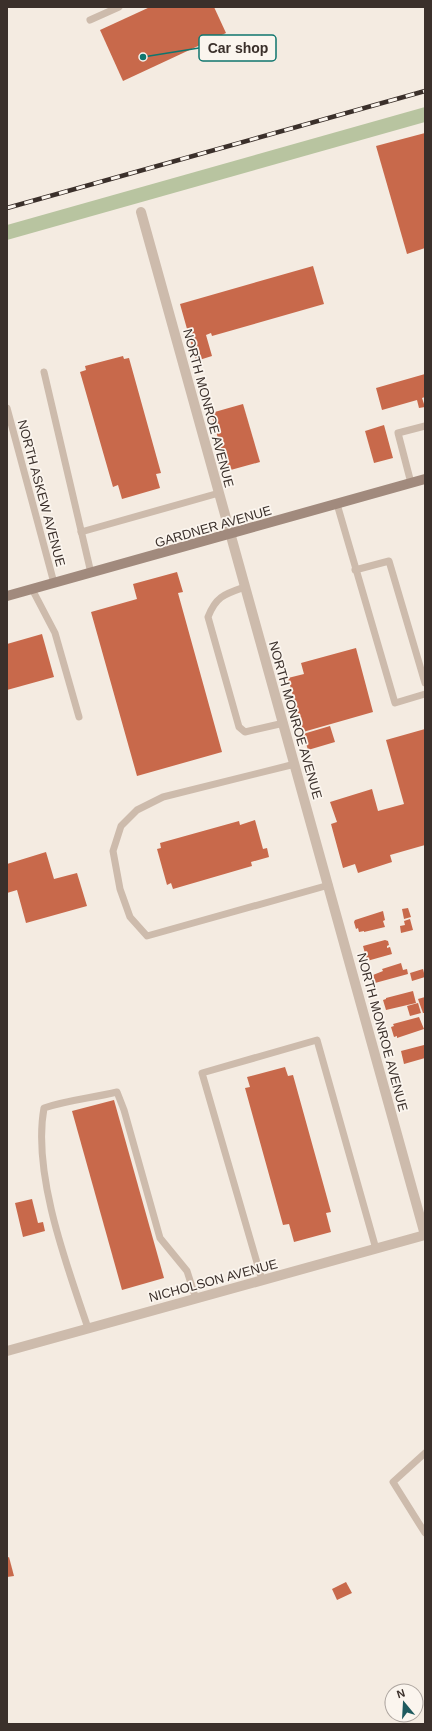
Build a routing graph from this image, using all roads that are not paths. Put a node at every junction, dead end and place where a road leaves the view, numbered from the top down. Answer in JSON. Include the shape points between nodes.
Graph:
{"nodes":[{"id":1,"x":118,"y":7,"type":"edge"},
{"id":2,"x":90,"y":20,"type":"dead end"},
{"id":3,"x":141,"y":212,"type":"dead end"},
{"id":4,"x":44,"y":372,"type":"dead end"},
{"id":5,"x":7,"y":408,"type":"edge"},
{"id":6,"x":425,"y":426,"type":"edge"},
{"id":7,"x":425,"y":480,"type":"edge"},
{"id":8,"x":411,"y":483,"type":"junction"},
{"id":9,"x":219,"y":493,"type":"junction"},
{"id":10,"x":337,"y":504,"type":"junction"},
{"id":11,"x":81,"y":532,"type":"junction"},
{"id":12,"x":230,"y":534,"type":"junction"},
{"id":13,"x":356,"y":570,"type":"junction"},
{"id":14,"x":91,"y":573,"type":"junction"},
{"id":15,"x":54,"y":583,"type":"junction"},
{"id":16,"x":245,"y":587,"type":"junction"},
{"id":17,"x":32,"y":589,"type":"junction"},
{"id":18,"x":7,"y":596,"type":"edge"},
{"id":19,"x":425,"y":683,"type":"edge"},
{"id":20,"x":425,"y":694,"type":"edge"},
{"id":21,"x":79,"y":717,"type":"dead end"},
{"id":22,"x":284,"y":723,"type":"junction"},
{"id":23,"x":295,"y":764,"type":"junction"},
{"id":24,"x":329,"y":885,"type":"junction"},
{"id":25,"x":425,"y":1235,"type":"edge"},
{"id":26,"x":376,"y":1249,"type":"junction"},
{"id":27,"x":262,"y":1280,"type":"junction"},
{"id":28,"x":196,"y":1298,"type":"junction"},
{"id":29,"x":88,"y":1328,"type":"junction"},
{"id":30,"x":7,"y":1351,"type":"edge"},
{"id":31,"x":425,"y":1453,"type":"edge"},
{"id":32,"x":425,"y":1533,"type":"edge"}],
"edges":[{"from":1,"to":2,"type":"lane"},
{"from":3,"to":9,"type":"street","name":"NORTH MONROE AVENUE"},
{"from":4,"to":11,"type":"lane"},
{"from":5,"to":15,"type":"lane","name":"NORTH ASKEW AVENUE"},
{"from":6,"to":8,"type":"lane","via":[[398,433]]},
{"from":7,"to":8,"type":"street","name":"GARDNER AVENUE"},
{"from":8,"to":10,"type":"street","name":"GARDNER AVENUE"},
{"from":9,"to":11,"type":"lane"},
{"from":9,"to":12,"type":"street","name":"NORTH MONROE AVENUE"},
{"from":10,"to":12,"type":"street","name":"GARDNER AVENUE"},
{"from":10,"to":13,"type":"lane"},
{"from":11,"to":14,"type":"lane"},
{"from":12,"to":14,"type":"street","name":"GARDNER AVENUE"},
{"from":12,"to":16,"type":"street","name":"NORTH MONROE AVENUE"},
{"from":13,"to":19,"type":"lane","via":[[389,561]]},
{"from":13,"to":20,"type":"lane","via":[[394,703]]},
{"from":14,"to":15,"type":"street","name":"GARDNER AVENUE"},
{"from":15,"to":17,"type":"street","name":"GARDNER AVENUE"},
{"from":16,"to":22,"type":"street","name":"NORTH MONROE AVENUE"},
{"from":16,"to":22,"type":"lane","via":[[224,594],[213,605],[208,617],[239,727],[245,732]]},
{"from":17,"to":18,"type":"street","name":"GARDNER AVENUE"},
{"from":17,"to":21,"type":"lane","via":[[55,633]]},
{"from":22,"to":23,"type":"street","name":"NORTH MONROE AVENUE"},
{"from":23,"to":24,"type":"street","name":"NORTH MONROE AVENUE"},
{"from":23,"to":24,"type":"lane","via":[[163,796],[137,810],[121,826],[114,851],[120,889],[130,917],[147,936]]},
{"from":24,"to":25,"type":"street","name":"NORTH MONROE AVENUE"},
{"from":25,"to":26,"type":"street","name":"NICHOLSON AVENUE"},
{"from":26,"to":27,"type":"street","name":"NICHOLSON AVENUE"},
{"from":26,"to":27,"type":"lane","via":[[318,1040],[202,1072]]},
{"from":27,"to":28,"type":"street","name":"NICHOLSON AVENUE"},
{"from":28,"to":29,"type":"street","name":"NICHOLSON AVENUE"},
{"from":28,"to":29,"type":"lane","via":[[187,1271],[160,1238],[117,1092],[62,1102],[44,1108],[40,1136],[50,1208]]},
{"from":29,"to":30,"type":"street","name":"NICHOLSON AVENUE"},
{"from":31,"to":32,"type":"lane","via":[[393,1482]]}]}
